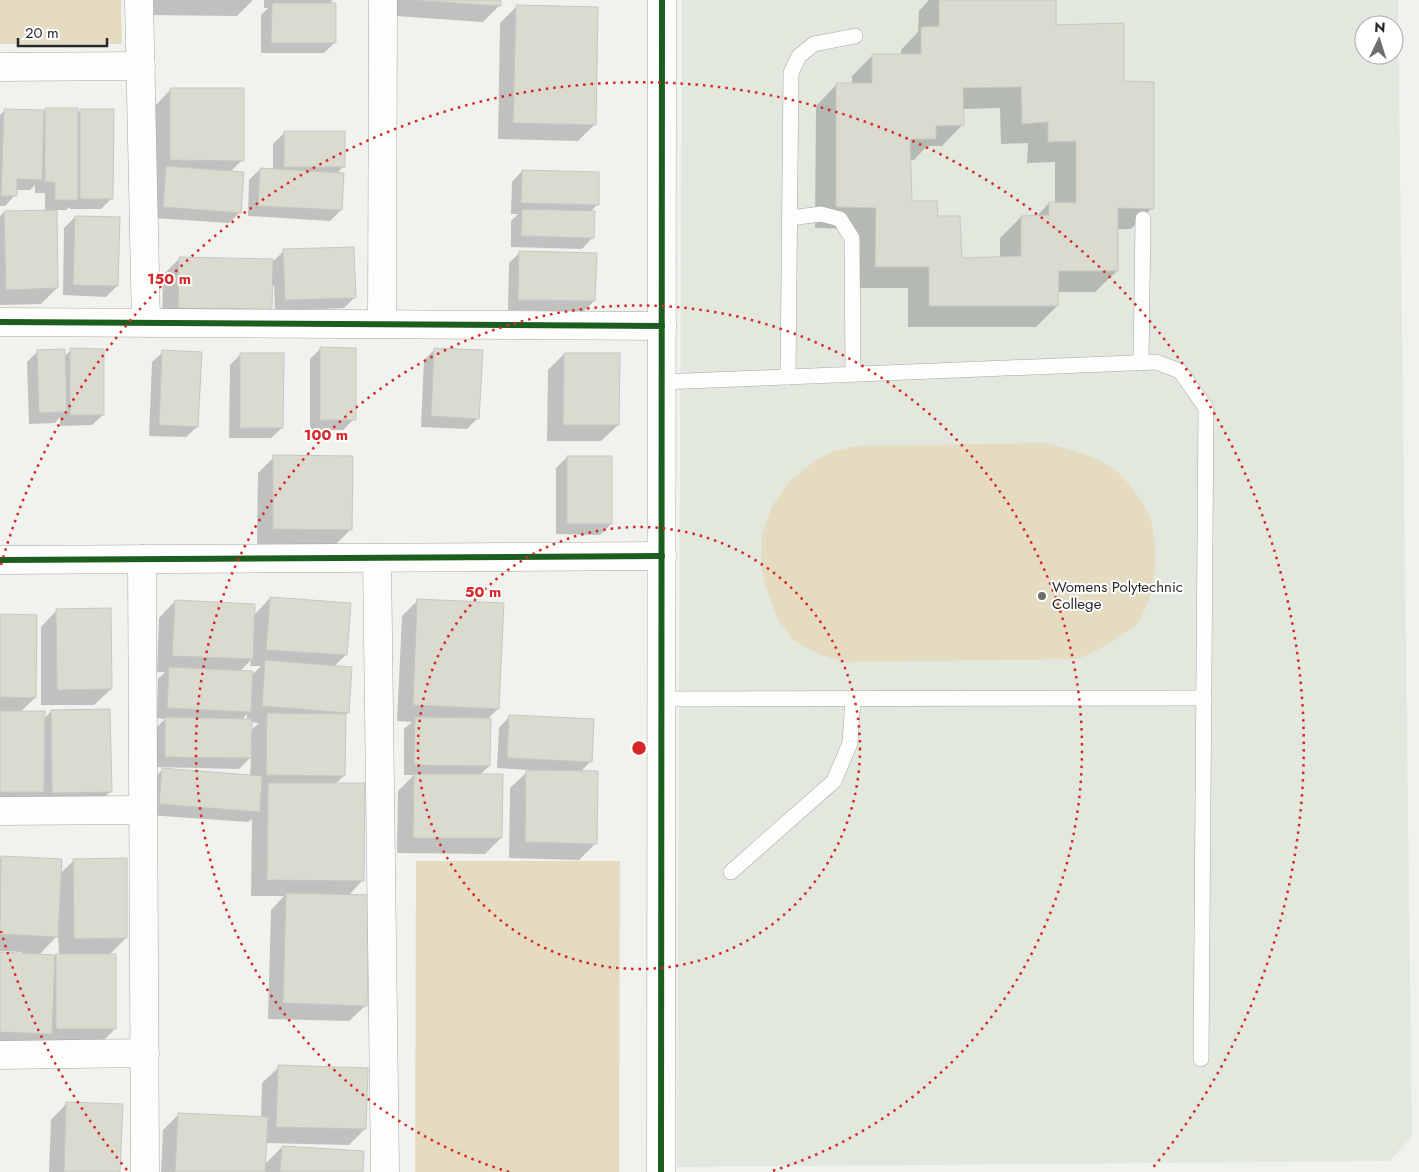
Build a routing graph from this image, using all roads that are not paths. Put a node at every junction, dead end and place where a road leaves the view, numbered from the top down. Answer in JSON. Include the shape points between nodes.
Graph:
{"nodes":[{"id":1,"x":139,"y":0,"type":"edge"},
{"id":2,"x":383,"y":0,"type":"edge"},
{"id":3,"x":662,"y":0,"type":"edge"},
{"id":4,"x":855,"y":36,"type":"dead end"},
{"id":5,"x":141,"y":66,"type":"junction"},
{"id":6,"x":0,"y":67,"type":"edge"},
{"id":7,"x":790,"y":218,"type":"junction"},
{"id":8,"x":1143,"y":219,"type":"dead end"},
{"id":9,"x":0,"y":322,"type":"edge"},
{"id":10,"x":146,"y":322,"type":"junction"},
{"id":11,"x":382,"y":324,"type":"junction"},
{"id":12,"x":662,"y":326,"type":"junction"},
{"id":13,"x":1141,"y":363,"type":"junction"},
{"id":14,"x":853,"y":374,"type":"junction"},
{"id":15,"x":788,"y":377,"type":"junction"},
{"id":16,"x":662,"y":382,"type":"junction"},
{"id":17,"x":662,"y":556,"type":"junction"},
{"id":18,"x":377,"y":558,"type":"junction"},
{"id":19,"x":142,"y":559,"type":"junction"},
{"id":20,"x":0,"y":560,"type":"edge"},
{"id":21,"x":1204,"y":698,"type":"junction"},
{"id":22,"x":662,"y":699,"type":"junction"},
{"id":23,"x":853,"y":699,"type":"junction"},
{"id":24,"x":143,"y":810,"type":"junction"},
{"id":25,"x":0,"y":811,"type":"edge"},
{"id":26,"x":731,"y":872,"type":"dead end"},
{"id":27,"x":145,"y":1054,"type":"junction"},
{"id":28,"x":0,"y":1055,"type":"edge"},
{"id":29,"x":1201,"y":1060,"type":"dead end"},
{"id":30,"x":145,"y":1172,"type":"edge"},
{"id":31,"x":385,"y":1172,"type":"edge"},
{"id":32,"x":662,"y":1172,"type":"edge"}],
"edges":[{"from":1,"to":5,"type":"street"},
{"from":2,"to":11,"type":"street"},
{"from":3,"to":12,"type":"street"},
{"from":4,"to":7,"type":"lane","via":[[814,44],[799,56],[791,73]]},
{"from":5,"to":6,"type":"street"},
{"from":5,"to":10,"type":"street"},
{"from":7,"to":14,"type":"lane","via":[[821,214],[840,219],[852,238]]},
{"from":7,"to":15,"type":"lane"},
{"from":8,"to":13,"type":"lane"},
{"from":9,"to":10,"type":"street"},
{"from":10,"to":11,"type":"street"},
{"from":11,"to":12,"type":"street"},
{"from":12,"to":16,"type":"street"},
{"from":13,"to":14,"type":"lane"},
{"from":13,"to":21,"type":"lane","via":[[1156,362],[1180,371],[1206,408]]},
{"from":14,"to":15,"type":"lane"},
{"from":15,"to":16,"type":"lane"},
{"from":16,"to":17,"type":"street"},
{"from":17,"to":18,"type":"street"},
{"from":17,"to":22,"type":"street"},
{"from":18,"to":19,"type":"street"},
{"from":18,"to":31,"type":"street"},
{"from":19,"to":20,"type":"street"},
{"from":19,"to":24,"type":"street"},
{"from":21,"to":23,"type":"lane"},
{"from":21,"to":29,"type":"lane"},
{"from":22,"to":23,"type":"lane"},
{"from":22,"to":32,"type":"street"},
{"from":23,"to":26,"type":"lane","via":[[850,743],[834,781]]},
{"from":24,"to":25,"type":"street"},
{"from":24,"to":27,"type":"street"},
{"from":27,"to":28,"type":"street"},
{"from":27,"to":30,"type":"street"}]}
